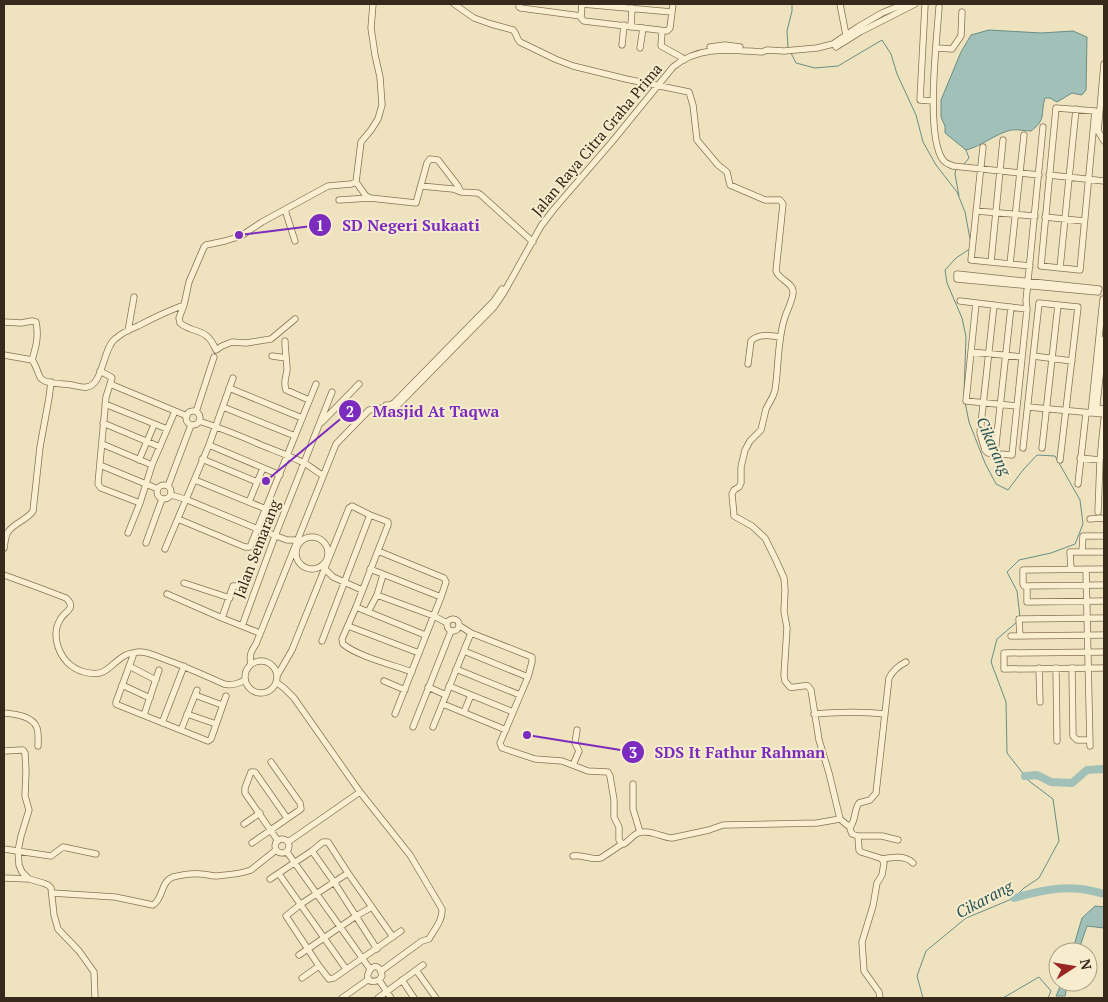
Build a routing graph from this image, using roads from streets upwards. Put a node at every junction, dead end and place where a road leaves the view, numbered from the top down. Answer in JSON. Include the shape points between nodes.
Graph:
{"nodes":[{"id":1,"x":373,"y":4,"type":"edge"},
{"id":2,"x":454,"y":4,"type":"edge"},
{"id":3,"x":519,"y":4,"type":"edge"},
{"id":4,"x":582,"y":4,"type":"edge"},
{"id":5,"x":673,"y":4,"type":"edge"},
{"id":6,"x":840,"y":4,"type":"edge"},
{"id":7,"x":915,"y":4,"type":"edge"},
{"id":8,"x":925,"y":5,"type":"edge"},
{"id":9,"x":902,"y":6,"type":"edge"},
{"id":10,"x":939,"y":6,"type":"dead end"},
{"id":11,"x":632,"y":8,"type":"junction"},
{"id":12,"x":672,"y":12,"type":"junction"},
{"id":13,"x":962,"y":12,"type":"dead end"},
{"id":14,"x":581,"y":16,"type":"junction"},
{"id":15,"x":624,"y":26,"type":"junction"},
{"id":16,"x":631,"y":26,"type":"junction"},
{"id":17,"x":643,"y":28,"type":"junction"},
{"id":18,"x":662,"y":31,"type":"junction"},
{"id":19,"x":846,"y":36,"type":"junction"},
{"id":20,"x":622,"y":45,"type":"dead end"},
{"id":21,"x":640,"y":48,"type":"dead end"},
{"id":22,"x":817,"y":48,"type":"junction"},
{"id":23,"x":936,"y":48,"type":"junction"},
{"id":24,"x":681,"y":60,"type":"junction"},
{"id":25,"x":1104,"y":64,"type":"edge"},
{"id":26,"x":658,"y":86,"type":"junction"},
{"id":27,"x":933,"y":101,"type":"junction"},
{"id":28,"x":1076,"y":110,"type":"junction"},
{"id":29,"x":1043,"y":127,"type":"dead end"},
{"id":30,"x":1024,"y":135,"type":"dead end"},
{"id":31,"x":1004,"y":140,"type":"dead end"},
{"id":32,"x":1104,"y":141,"type":"edge"},
{"id":33,"x":983,"y":148,"type":"dead end"},
{"id":34,"x":980,"y":169,"type":"junction"},
{"id":35,"x":1000,"y":171,"type":"junction"},
{"id":36,"x":1020,"y":173,"type":"junction"},
{"id":37,"x":1039,"y":175,"type":"junction"},
{"id":38,"x":1049,"y":175,"type":"junction"},
{"id":39,"x":1069,"y":178,"type":"junction"},
{"id":40,"x":1088,"y":180,"type":"junction"},
{"id":41,"x":356,"y":182,"type":"junction"},
{"id":42,"x":1104,"y":182,"type":"edge"},
{"id":43,"x":421,"y":186,"type":"junction"},
{"id":44,"x":462,"y":192,"type":"junction"},
{"id":45,"x":370,"y":198,"type":"junction"},
{"id":46,"x":339,"y":200,"type":"dead end"},
{"id":47,"x":285,"y":210,"type":"junction"},
{"id":48,"x":976,"y":211,"type":"junction"},
{"id":49,"x":996,"y":213,"type":"junction"},
{"id":50,"x":1016,"y":214,"type":"junction"},
{"id":51,"x":1035,"y":216,"type":"junction"},
{"id":52,"x":1046,"y":217,"type":"junction"},
{"id":53,"x":1065,"y":219,"type":"junction"},
{"id":54,"x":1084,"y":220,"type":"junction"},
{"id":55,"x":533,"y":240,"type":"junction"},
{"id":56,"x":295,"y":241,"type":"dead end"},
{"id":57,"x":991,"y":262,"type":"junction"},
{"id":58,"x":1010,"y":264,"type":"junction"},
{"id":59,"x":1030,"y":266,"type":"junction"},
{"id":60,"x":1060,"y":268,"type":"junction"},
{"id":61,"x":957,"y":276,"type":"dead end"},
{"id":62,"x":1028,"y":283,"type":"junction"},
{"id":63,"x":1104,"y":283,"type":"edge"},
{"id":64,"x":1098,"y":290,"type":"junction"},
{"id":65,"x":134,"y":296,"type":"dead end"},
{"id":66,"x":1104,"y":299,"type":"edge"},
{"id":67,"x":960,"y":301,"type":"dead end"},
{"id":68,"x":976,"y":303,"type":"junction"},
{"id":69,"x":184,"y":305,"type":"junction"},
{"id":70,"x":994,"y":305,"type":"junction"},
{"id":71,"x":1058,"y":305,"type":"junction"},
{"id":72,"x":1011,"y":307,"type":"junction"},
{"id":73,"x":1027,"y":308,"type":"junction"},
{"id":74,"x":294,"y":319,"type":"dead end"},
{"id":75,"x":4,"y":322,"type":"edge"},
{"id":76,"x":128,"y":331,"type":"junction"},
{"id":77,"x":780,"y":337,"type":"junction"},
{"id":78,"x":1104,"y":339,"type":"edge"},
{"id":79,"x":285,"y":342,"type":"dead end"},
{"id":80,"x":971,"y":352,"type":"junction"},
{"id":81,"x":989,"y":354,"type":"junction"},
{"id":82,"x":4,"y":355,"type":"edge"},
{"id":83,"x":1006,"y":355,"type":"junction"},
{"id":84,"x":1100,"y":355,"type":"junction"},
{"id":85,"x":272,"y":356,"type":"dead end"},
{"id":86,"x":1034,"y":356,"type":"junction"},
{"id":87,"x":214,"y":357,"type":"dead end"},
{"id":88,"x":1022,"y":357,"type":"junction"},
{"id":89,"x":286,"y":358,"type":"junction"},
{"id":90,"x":1052,"y":358,"type":"junction"},
{"id":91,"x":32,"y":360,"type":"junction"},
{"id":92,"x":1072,"y":360,"type":"junction"},
{"id":93,"x":748,"y":364,"type":"dead end"},
{"id":94,"x":100,"y":371,"type":"junction"},
{"id":95,"x":233,"y":378,"type":"dead end"},
{"id":96,"x":50,"y":382,"type":"junction"},
{"id":97,"x":110,"y":384,"type":"junction"},
{"id":98,"x":316,"y":384,"type":"dead end"},
{"id":99,"x":359,"y":384,"type":"dead end"},
{"id":100,"x":230,"y":388,"type":"junction"},
{"id":101,"x":332,"y":392,"type":"dead end"},
{"id":102,"x":309,"y":400,"type":"junction"},
{"id":103,"x":984,"y":403,"type":"junction"},
{"id":104,"x":105,"y":404,"type":"junction"},
{"id":105,"x":1000,"y":404,"type":"junction"},
{"id":106,"x":1017,"y":406,"type":"junction"},
{"id":107,"x":223,"y":407,"type":"junction"},
{"id":108,"x":1028,"y":407,"type":"junction"},
{"id":109,"x":1047,"y":409,"type":"junction"},
{"id":110,"x":1104,"y":409,"type":"edge"},
{"id":111,"x":175,"y":411,"type":"junction"},
{"id":112,"x":1066,"y":411,"type":"junction"},
{"id":113,"x":196,"y":412,"type":"junction"},
{"id":114,"x":1092,"y":412,"type":"junction"},
{"id":115,"x":1104,"y":414,"type":"edge"},
{"id":116,"x":187,"y":416,"type":"junction"},
{"id":117,"x":302,"y":418,"type":"junction"},
{"id":118,"x":1104,"y":419,"type":"edge"},
{"id":119,"x":199,"y":421,"type":"junction"},
{"id":120,"x":103,"y":423,"type":"junction"},
{"id":121,"x":154,"y":425,"type":"junction"},
{"id":122,"x":191,"y":425,"type":"junction"},
{"id":123,"x":215,"y":426,"type":"junction"},
{"id":124,"x":319,"y":426,"type":"junction"},
{"id":125,"x":167,"y":429,"type":"junction"},
{"id":126,"x":295,"y":436,"type":"junction"},
{"id":127,"x":146,"y":442,"type":"junction"},
{"id":128,"x":102,"y":444,"type":"junction"},
{"id":129,"x":209,"y":445,"type":"junction"},
{"id":130,"x":160,"y":448,"type":"junction"},
{"id":131,"x":1023,"y":448,"type":"dead end"},
{"id":132,"x":1042,"y":448,"type":"dead end"},
{"id":133,"x":995,"y":453,"type":"junction"},
{"id":134,"x":287,"y":455,"type":"junction"},
{"id":135,"x":1080,"y":458,"type":"junction"},
{"id":136,"x":139,"y":460,"type":"junction"},
{"id":137,"x":202,"y":460,"type":"junction"},
{"id":138,"x":1060,"y":460,"type":"dead end"},
{"id":139,"x":1100,"y":460,"type":"junction"},
{"id":140,"x":304,"y":463,"type":"junction"},
{"id":141,"x":100,"y":465,"type":"junction"},
{"id":142,"x":152,"y":466,"type":"junction"},
{"id":143,"x":325,"y":467,"type":"junction"},
{"id":144,"x":263,"y":468,"type":"junction"},
{"id":145,"x":314,"y":468,"type":"junction"},
{"id":146,"x":280,"y":475,"type":"junction"},
{"id":147,"x":322,"y":475,"type":"junction"},
{"id":148,"x":194,"y":480,"type":"junction"},
{"id":149,"x":257,"y":482,"type":"junction"},
{"id":150,"x":145,"y":484,"type":"junction"},
{"id":151,"x":1078,"y":484,"type":"dead end"},
{"id":152,"x":168,"y":486,"type":"junction"},
{"id":153,"x":158,"y":489,"type":"junction"},
{"id":154,"x":171,"y":495,"type":"junction"},
{"id":155,"x":162,"y":499,"type":"junction"},
{"id":156,"x":186,"y":499,"type":"junction"},
{"id":157,"x":249,"y":502,"type":"junction"},
{"id":158,"x":140,"y":503,"type":"junction"},
{"id":159,"x":266,"y":509,"type":"junction"},
{"id":160,"x":1098,"y":512,"type":"dead end"},
{"id":161,"x":370,"y":515,"type":"junction"},
{"id":162,"x":178,"y":519,"type":"junction"},
{"id":163,"x":1090,"y":519,"type":"dead end"},
{"id":164,"x":1104,"y":519,"type":"edge"},
{"id":165,"x":258,"y":529,"type":"junction"},
{"id":166,"x":128,"y":533,"type":"dead end"},
{"id":167,"x":275,"y":536,"type":"junction"},
{"id":168,"x":1104,"y":536,"type":"edge"},
{"id":169,"x":146,"y":542,"type":"dead end"},
{"id":170,"x":295,"y":545,"type":"junction"},
{"id":171,"x":4,"y":548,"type":"edge"},
{"id":172,"x":165,"y":549,"type":"dead end"},
{"id":173,"x":378,"y":551,"type":"junction"},
{"id":174,"x":1082,"y":552,"type":"junction"},
{"id":175,"x":1104,"y":552,"type":"edge"},
{"id":176,"x":328,"y":559,"type":"junction"},
{"id":177,"x":325,"y":569,"type":"junction"},
{"id":178,"x":370,"y":569,"type":"junction"},
{"id":179,"x":1071,"y":569,"type":"junction"},
{"id":180,"x":1086,"y":569,"type":"junction"},
{"id":181,"x":1104,"y":569,"type":"edge"},
{"id":182,"x":383,"y":575,"type":"junction"},
{"id":183,"x":4,"y":576,"type":"edge"},
{"id":184,"x":332,"y":577,"type":"junction"},
{"id":185,"x":321,"y":578,"type":"junction"},
{"id":186,"x":344,"y":582,"type":"junction"},
{"id":187,"x":184,"y":583,"type":"dead end"},
{"id":188,"x":1104,"y":585,"type":"edge"},
{"id":189,"x":1026,"y":586,"type":"junction"},
{"id":190,"x":1087,"y":586,"type":"junction"},
{"id":191,"x":244,"y":590,"type":"dead end"},
{"id":192,"x":362,"y":590,"type":"junction"},
{"id":193,"x":167,"y":594,"type":"dead end"},
{"id":194,"x":377,"y":595,"type":"junction"},
{"id":195,"x":441,"y":597,"type":"junction"},
{"id":196,"x":230,"y":598,"type":"junction"},
{"id":197,"x":1104,"y":601,"type":"edge"},
{"id":198,"x":1087,"y":602,"type":"junction"},
{"id":199,"x":356,"y":606,"type":"junction"},
{"id":200,"x":368,"y":612,"type":"junction"},
{"id":201,"x":434,"y":616,"type":"junction"},
{"id":202,"x":222,"y":618,"type":"junction"},
{"id":203,"x":1087,"y":618,"type":"junction"},
{"id":204,"x":1104,"y":618,"type":"edge"},
{"id":205,"x":447,"y":623,"type":"junction"},
{"id":206,"x":242,"y":626,"type":"junction"},
{"id":207,"x":348,"y":626,"type":"junction"},
{"id":208,"x":460,"y":626,"type":"junction"},
{"id":209,"x":451,"y":631,"type":"junction"},
{"id":210,"x":257,"y":632,"type":"junction"},
{"id":211,"x":471,"y":633,"type":"junction"},
{"id":212,"x":426,"y":635,"type":"junction"},
{"id":213,"x":1088,"y":635,"type":"junction"},
{"id":214,"x":1104,"y":635,"type":"edge"},
{"id":215,"x":1011,"y":636,"type":"dead end"},
{"id":216,"x":1020,"y":636,"type":"junction"},
{"id":217,"x":322,"y":641,"type":"dead end"},
{"id":218,"x":254,"y":646,"type":"junction"},
{"id":219,"x":464,"y":651,"type":"junction"},
{"id":220,"x":1088,"y":652,"type":"junction"},
{"id":221,"x":1104,"y":652,"type":"edge"},
{"id":222,"x":419,"y":653,"type":"junction"},
{"id":223,"x":133,"y":656,"type":"dead end"},
{"id":224,"x":906,"y":662,"type":"dead end"},
{"id":225,"x":251,"y":664,"type":"junction"},
{"id":226,"x":129,"y":666,"type":"junction"},
{"id":227,"x":184,"y":666,"type":"junction"},
{"id":228,"x":1039,"y":668,"type":"junction"},
{"id":229,"x":1056,"y":668,"type":"junction"},
{"id":230,"x":1072,"y":668,"type":"junction"},
{"id":231,"x":1088,"y":668,"type":"junction"},
{"id":232,"x":1104,"y":668,"type":"edge"},
{"id":233,"x":456,"y":669,"type":"junction"},
{"id":234,"x":159,"y":670,"type":"dead end"},
{"id":235,"x":412,"y":672,"type":"junction"},
{"id":236,"x":528,"y":677,"type":"junction"},
{"id":237,"x":277,"y":679,"type":"junction"},
{"id":238,"x":156,"y":680,"type":"junction"},
{"id":239,"x":245,"y":680,"type":"junction"},
{"id":240,"x":384,"y":681,"type":"dead end"},
{"id":241,"x":122,"y":685,"type":"junction"},
{"id":242,"x":450,"y":686,"type":"junction"},
{"id":243,"x":428,"y":688,"type":"junction"},
{"id":244,"x":405,"y":690,"type":"junction"},
{"id":245,"x":446,"y":695,"type":"junction"},
{"id":246,"x":471,"y":695,"type":"junction"},
{"id":247,"x":520,"y":695,"type":"junction"},
{"id":248,"x":226,"y":696,"type":"dead end"},
{"id":249,"x":150,"y":698,"type":"junction"},
{"id":250,"x":1040,"y":702,"type":"dead end"},
{"id":251,"x":443,"y":704,"type":"junction"},
{"id":252,"x":222,"y":705,"type":"junction"},
{"id":253,"x":464,"y":712,"type":"junction"},
{"id":254,"x":513,"y":712,"type":"junction"},
{"id":255,"x":4,"y":713,"type":"edge"},
{"id":256,"x":187,"y":714,"type":"junction"},
{"id":257,"x":395,"y":714,"type":"dead end"},
{"id":258,"x":814,"y":714,"type":"junction"},
{"id":259,"x":884,"y":714,"type":"junction"},
{"id":260,"x":144,"y":715,"type":"junction"},
{"id":261,"x":162,"y":723,"type":"junction"},
{"id":262,"x":216,"y":724,"type":"junction"},
{"id":263,"x":413,"y":727,"type":"dead end"},
{"id":264,"x":433,"y":727,"type":"dead end"},
{"id":265,"x":181,"y":730,"type":"junction"},
{"id":266,"x":506,"y":730,"type":"junction"},
{"id":267,"x":577,"y":730,"type":"dead end"},
{"id":268,"x":1058,"y":741,"type":"dead end"},
{"id":269,"x":38,"y":746,"type":"dead end"},
{"id":270,"x":4,"y":751,"type":"edge"},
{"id":271,"x":271,"y":762,"type":"dead end"},
{"id":272,"x":574,"y":765,"type":"junction"},
{"id":273,"x":633,"y":784,"type":"dead end"},
{"id":274,"x":360,"y":792,"type":"junction"},
{"id":275,"x":260,"y":813,"type":"junction"},
{"id":276,"x":287,"y":818,"type":"junction"},
{"id":277,"x":840,"y":819,"type":"junction"},
{"id":278,"x":244,"y":824,"type":"dead end"},
{"id":279,"x":850,"y":826,"type":"junction"},
{"id":280,"x":271,"y":830,"type":"junction"},
{"id":281,"x":640,"y":832,"type":"junction"},
{"id":282,"x":858,"y":836,"type":"junction"},
{"id":283,"x":278,"y":840,"type":"junction"},
{"id":284,"x":898,"y":840,"type":"dead end"},
{"id":285,"x":288,"y":842,"type":"junction"},
{"id":286,"x":252,"y":843,"type":"dead end"},
{"id":287,"x":622,"y":844,"type":"junction"},
{"id":288,"x":4,"y":849,"type":"edge"},
{"id":289,"x":276,"y":850,"type":"junction"},
{"id":290,"x":18,"y":851,"type":"junction"},
{"id":291,"x":312,"y":851,"type":"junction"},
{"id":292,"x":287,"y":852,"type":"junction"},
{"id":293,"x":96,"y":854,"type":"dead end"},
{"id":294,"x":573,"y":856,"type":"dead end"},
{"id":295,"x":882,"y":859,"type":"junction"},
{"id":296,"x":294,"y":863,"type":"junction"},
{"id":297,"x":913,"y":863,"type":"dead end"},
{"id":298,"x":348,"y":873,"type":"junction"},
{"id":299,"x":279,"y":874,"type":"junction"},
{"id":300,"x":4,"y":878,"type":"edge"},
{"id":301,"x":29,"y":879,"type":"junction"},
{"id":302,"x":270,"y":880,"type":"dead end"},
{"id":303,"x":334,"y":882,"type":"junction"},
{"id":304,"x":52,"y":892,"type":"junction"},
{"id":305,"x":316,"y":894,"type":"junction"},
{"id":306,"x":301,"y":904,"type":"junction"},
{"id":307,"x":372,"y":907,"type":"junction"},
{"id":308,"x":356,"y":916,"type":"junction"},
{"id":309,"x":340,"y":928,"type":"junction"},
{"id":310,"x":401,"y":931,"type":"dead end"},
{"id":311,"x":393,"y":937,"type":"junction"},
{"id":312,"x":325,"y":938,"type":"junction"},
{"id":313,"x":308,"y":949,"type":"junction"},
{"id":314,"x":377,"y":949,"type":"junction"},
{"id":315,"x":299,"y":955,"type":"dead end"},
{"id":316,"x":362,"y":959,"type":"junction"},
{"id":317,"x":423,"y":965,"type":"dead end"},
{"id":318,"x":320,"y":966,"type":"junction"},
{"id":319,"x":370,"y":968,"type":"junction"},
{"id":320,"x":346,"y":969,"type":"junction"},
{"id":321,"x":381,"y":970,"type":"junction"},
{"id":322,"x":416,"y":970,"type":"junction"},
{"id":323,"x":302,"y":978,"type":"dead end"},
{"id":324,"x":369,"y":979,"type":"junction"},
{"id":325,"x":379,"y":980,"type":"junction"},
{"id":326,"x":402,"y":980,"type":"junction"},
{"id":327,"x":386,"y":991,"type":"junction"},
{"id":328,"x":95,"y":998,"type":"edge"},
{"id":329,"x":342,"y":998,"type":"edge"},
{"id":330,"x":378,"y":998,"type":"edge"},
{"id":331,"x":391,"y":998,"type":"edge"},
{"id":332,"x":414,"y":998,"type":"edge"},
{"id":333,"x":436,"y":998,"type":"edge"},
{"id":334,"x":880,"y":998,"type":"edge"}],
"edges":[{"from":1,"to":41,"type":"street","via":[[371,28],[382,105],[378,119],[361,142]]},
{"from":2,"to":26,"type":"street","via":[[474,18],[514,30],[520,42],[555,59]]},
{"from":3,"to":14,"type":"street","via":[[521,8]]},
{"from":4,"to":11,"type":"street"},
{"from":4,"to":14,"type":"street"},
{"from":5,"to":12,"type":"street"},
{"from":6,"to":19,"type":"street"},
{"from":7,"to":9,"type":"street"},
{"from":8,"to":27,"type":"street","via":[[920,100]]},
{"from":9,"to":19,"type":"street","via":[[882,13]]},
{"from":9,"to":22,"type":"street","via":[[836,46],[826,50]]},
{"from":10,"to":23,"type":"street"},
{"from":11,"to":12,"type":"street"},
{"from":11,"to":16,"type":"street"},
{"from":12,"to":18,"type":"street","via":[[670,28]]},
{"from":13,"to":23,"type":"street","via":[[961,36],[952,49]]},
{"from":14,"to":15,"type":"street","via":[[584,22]]},
{"from":15,"to":16,"type":"street"},
{"from":15,"to":20,"type":"street"},
{"from":16,"to":17,"type":"street"},
{"from":17,"to":18,"type":"street"},
{"from":17,"to":21,"type":"street"},
{"from":18,"to":24,"type":"street","via":[[661,46]]},
{"from":19,"to":22,"type":"street"},
{"from":22,"to":24,"type":"street","name":"Jalan Raya Citra Graha Prima","via":[[762,52],[719,50]]},
{"from":23,"to":27,"type":"street"},
{"from":24,"to":26,"type":"street","name":"Jalan Raya Citra Graha Prima"},
{"from":25,"to":32,"type":"street","via":[[1098,131]]},
{"from":26,"to":55,"type":"street","name":"Jalan Raya Citra Graha Prima","via":[[541,226]]},
{"from":26,"to":77,"type":"street","via":[[690,92],[697,140],[727,172],[730,184],[765,200],[782,202],[776,271],[791,286],[793,294]]},
{"from":27,"to":34,"type":"street","via":[[936,141],[942,159],[953,166]]},
{"from":28,"to":38,"type":"street","via":[[1056,108]]},
{"from":28,"to":39,"type":"street"},
{"from":28,"to":40,"type":"street","via":[[1095,111]]},
{"from":29,"to":37,"type":"street"},
{"from":30,"to":36,"type":"street"},
{"from":31,"to":35,"type":"street"},
{"from":33,"to":34,"type":"street"},
{"from":34,"to":35,"type":"street"},
{"from":34,"to":48,"type":"street"},
{"from":35,"to":36,"type":"street"},
{"from":35,"to":49,"type":"street"},
{"from":36,"to":37,"type":"street"},
{"from":36,"to":50,"type":"street"},
{"from":37,"to":51,"type":"street"},
{"from":38,"to":39,"type":"street"},
{"from":38,"to":52,"type":"street"},
{"from":39,"to":40,"type":"street"},
{"from":39,"to":53,"type":"street"},
{"from":40,"to":42,"type":"street"},
{"from":40,"to":54,"type":"street"},
{"from":41,"to":45,"type":"street"},
{"from":41,"to":47,"type":"street","via":[[328,186]]},
{"from":43,"to":44,"type":"street"},
{"from":43,"to":44,"type":"street","via":[[427,163],[434,159],[440,162]]},
{"from":43,"to":45,"type":"street","via":[[416,203]]},
{"from":44,"to":55,"type":"street","via":[[481,194]]},
{"from":45,"to":46,"type":"street"},
{"from":47,"to":56,"type":"street"},
{"from":47,"to":69,"type":"street","via":[[241,236],[206,244],[189,282]]},
{"from":48,"to":49,"type":"street"},
{"from":48,"to":57,"type":"street","via":[[971,260]]},
{"from":49,"to":50,"type":"street"},
{"from":49,"to":57,"type":"street"},
{"from":50,"to":51,"type":"street"},
{"from":50,"to":58,"type":"street"},
{"from":51,"to":59,"type":"street"},
{"from":52,"to":53,"type":"street"},
{"from":52,"to":60,"type":"street","via":[[1041,266]]},
{"from":53,"to":54,"type":"street"},
{"from":53,"to":60,"type":"street"},
{"from":54,"to":60,"type":"street","via":[[1080,270]]},
{"from":55,"to":143,"type":"street","name":"Jalan Raya Citra Graha Prima","via":[[502,293],[394,403],[371,406],[350,424],[334,443]]},
{"from":57,"to":58,"type":"street"},
{"from":58,"to":59,"type":"street"},
{"from":59,"to":62,"type":"street"},
{"from":61,"to":62,"type":"street"},
{"from":62,"to":64,"type":"street"},
{"from":62,"to":73,"type":"street"},
{"from":63,"to":64,"type":"street"},
{"from":64,"to":66,"type":"street"},
{"from":65,"to":76,"type":"street"},
{"from":66,"to":84,"type":"street"},
{"from":67,"to":68,"type":"street"},
{"from":68,"to":70,"type":"street"},
{"from":68,"to":80,"type":"street"},
{"from":69,"to":74,"type":"street","via":[[180,323],[206,335],[216,350],[232,342],[266,341]]},
{"from":69,"to":76,"type":"street"},
{"from":70,"to":72,"type":"street"},
{"from":70,"to":81,"type":"street"},
{"from":71,"to":86,"type":"street","via":[[1039,303]]},
{"from":71,"to":90,"type":"street"},
{"from":71,"to":92,"type":"street","via":[[1078,307]]},
{"from":72,"to":73,"type":"street"},
{"from":72,"to":83,"type":"street"},
{"from":73,"to":88,"type":"street"},
{"from":75,"to":91,"type":"street","via":[[36,322],[37,343]]},
{"from":76,"to":94,"type":"street","via":[[112,342]]},
{"from":77,"to":93,"type":"street","via":[[753,339]]},
{"from":77,"to":258,"type":"street","via":[[775,390],[761,430],[745,450],[741,482],[732,494],[733,510],[734,516],[765,538],[779,565],[785,585],[787,623],[784,678],[790,688],[808,686]]},
{"from":78,"to":84,"type":"street"},
{"from":79,"to":89,"type":"street"},
{"from":80,"to":81,"type":"street"},
{"from":80,"to":103,"type":"street","via":[[966,401]]},
{"from":81,"to":83,"type":"street"},
{"from":81,"to":103,"type":"street"},
{"from":82,"to":91,"type":"street"},
{"from":83,"to":88,"type":"street"},
{"from":83,"to":105,"type":"street"},
{"from":84,"to":114,"type":"street"},
{"from":85,"to":89,"type":"street"},
{"from":86,"to":90,"type":"street"},
{"from":86,"to":108,"type":"street"},
{"from":87,"to":113,"type":"street"},
{"from":88,"to":106,"type":"street"},
{"from":89,"to":102,"type":"street","via":[[286,390]]},
{"from":90,"to":92,"type":"street"},
{"from":90,"to":109,"type":"street"},
{"from":91,"to":96,"type":"street","via":[[40,378]]},
{"from":92,"to":112,"type":"street"},
{"from":94,"to":96,"type":"street","via":[[93,385],[88,387]]},
{"from":94,"to":97,"type":"street","via":[[112,377]]},
{"from":95,"to":100,"type":"street"},
{"from":96,"to":171,"type":"street","via":[[33,511],[8,531]]},
{"from":97,"to":104,"type":"street"},
{"from":97,"to":111,"type":"street"},
{"from":98,"to":102,"type":"street"},
{"from":99,"to":124,"type":"street","name":"Jalan Semarang"},
{"from":100,"to":107,"type":"street"},
{"from":100,"to":117,"type":"street"},
{"from":101,"to":124,"type":"street","name":"Jalan Semarang"},
{"from":102,"to":117,"type":"street"},
{"from":103,"to":105,"type":"street"},
{"from":103,"to":133,"type":"street","via":[[980,433],[985,450]]},
{"from":104,"to":120,"type":"street"},
{"from":104,"to":121,"type":"street"},
{"from":105,"to":106,"type":"street"},
{"from":105,"to":133,"type":"street"},
{"from":106,"to":133,"type":"street","via":[[1012,455]]},
{"from":107,"to":123,"type":"street"},
{"from":107,"to":126,"type":"street"},
{"from":108,"to":109,"type":"street"},
{"from":108,"to":131,"type":"street"},
{"from":109,"to":112,"type":"street"},
{"from":109,"to":132,"type":"street"},
{"from":110,"to":114,"type":"street"},
{"from":111,"to":116,"type":"street"},
{"from":111,"to":125,"type":"street"},
{"from":112,"to":114,"type":"street"},
{"from":112,"to":138,"type":"street"},
{"from":113,"to":116,"type":"street"},
{"from":113,"to":119,"type":"street"},
{"from":114,"to":115,"type":"street"},
{"from":114,"to":135,"type":"street"},
{"from":116,"to":122,"type":"street","via":[[186,420]]},
{"from":117,"to":126,"type":"street"},
{"from":118,"to":139,"type":"street"},
{"from":119,"to":122,"type":"street"},
{"from":119,"to":123,"type":"street"},
{"from":120,"to":127,"type":"street"},
{"from":120,"to":128,"type":"street"},
{"from":121,"to":125,"type":"street"},
{"from":121,"to":127,"type":"street"},
{"from":122,"to":152,"type":"street"},
{"from":123,"to":129,"type":"street"},
{"from":123,"to":134,"type":"street"},
{"from":124,"to":140,"type":"street","name":"Jalan Semarang"},
{"from":125,"to":130,"type":"street"},
{"from":126,"to":134,"type":"street"},
{"from":127,"to":130,"type":"street"},
{"from":127,"to":136,"type":"street"},
{"from":128,"to":136,"type":"street"},
{"from":128,"to":141,"type":"street"},
{"from":129,"to":137,"type":"street"},
{"from":129,"to":144,"type":"street"},
{"from":130,"to":142,"type":"street"},
{"from":134,"to":140,"type":"street"},
{"from":134,"to":146,"type":"street"},
{"from":135,"to":139,"type":"street"},
{"from":135,"to":151,"type":"street"},
{"from":136,"to":142,"type":"street"},
{"from":137,"to":148,"type":"street"},
{"from":137,"to":149,"type":"street"},
{"from":139,"to":160,"type":"street"},
{"from":140,"to":145,"type":"street"},
{"from":140,"to":167,"type":"street","name":"Jalan Semarang"},
{"from":141,"to":150,"type":"street"},
{"from":141,"to":158,"type":"street","via":[[100,487]]},
{"from":142,"to":150,"type":"street"},
{"from":143,"to":145,"type":"street"},
{"from":143,"to":147,"type":"street","name":"Jalan Raya Citra Graha Prima"},
{"from":144,"to":146,"type":"street"},
{"from":144,"to":149,"type":"street"},
{"from":145,"to":147,"type":"street"},
{"from":146,"to":159,"type":"street"},
{"from":147,"to":170,"type":"street","name":"Jalan Raya Citra Graha Prima"},
{"from":148,"to":156,"type":"street"},
{"from":148,"to":157,"type":"street"},
{"from":149,"to":157,"type":"street"},
{"from":150,"to":153,"type":"street"},
{"from":150,"to":158,"type":"street"},
{"from":152,"to":153,"type":"street"},
{"from":152,"to":154,"type":"street"},
{"from":153,"to":155,"type":"street"},
{"from":154,"to":155,"type":"street"},
{"from":154,"to":156,"type":"street"},
{"from":155,"to":169,"type":"street"},
{"from":156,"to":162,"type":"street"},
{"from":156,"to":165,"type":"street"},
{"from":157,"to":159,"type":"street"},
{"from":158,"to":166,"type":"street"},
{"from":159,"to":165,"type":"street"},
{"from":161,"to":173,"type":"street","via":[[388,522]]},
{"from":161,"to":176,"type":"street","via":[[354,507],[349,508]]},
{"from":161,"to":186,"type":"street"},
{"from":162,"to":165,"type":"street","via":[[246,548]]},
{"from":162,"to":172,"type":"street"},
{"from":163,"to":164,"type":"street"},
{"from":165,"to":167,"type":"street"},
{"from":167,"to":170,"type":"street"},
{"from":167,"to":206,"type":"street","name":"Jalan Semarang"},
{"from":168,"to":174,"type":"street","via":[[1083,536]]},
{"from":170,"to":176,"type":"street","via":[[305,538],[318,538],[327,547]]},
{"from":170,"to":176,"type":"street","via":[[296,556],[304,567],[318,568]]},
{"from":170,"to":210,"type":"street","name":"Jalan Raya Citra Graha Prima"},
{"from":170,"to":218,"type":"street","name":"Jalan Raya Citra Graha Prima"},
{"from":173,"to":178,"type":"street"},
{"from":173,"to":195,"type":"street","via":[[444,578],[446,582]]},
{"from":174,"to":175,"type":"street"},
{"from":174,"to":179,"type":"street","via":[[1070,552]]},
{"from":176,"to":177,"type":"street"},
{"from":177,"to":184,"type":"street"},
{"from":177,"to":185,"type":"street"},
{"from":178,"to":182,"type":"street"},
{"from":178,"to":192,"type":"street"},
{"from":179,"to":180,"type":"street"},
{"from":179,"to":189,"type":"street","via":[[1023,570],[1023,584]]},
{"from":180,"to":181,"type":"street"},
{"from":180,"to":190,"type":"street"},
{"from":182,"to":194,"type":"street"},
{"from":182,"to":195,"type":"street"},
{"from":183,"to":227,"type":"street","via":[[69,601],[70,608],[59,621],[56,636],[61,653],[74,668],[91,674],[99,673],[108,670],[123,656],[145,651]]},
{"from":184,"to":185,"type":"street"},
{"from":184,"to":186,"type":"street"},
{"from":185,"to":237,"type":"street"},
{"from":186,"to":192,"type":"street"},
{"from":186,"to":217,"type":"street"},
{"from":187,"to":196,"type":"street"},
{"from":188,"to":190,"type":"street"},
{"from":189,"to":190,"type":"street"},
{"from":189,"to":198,"type":"street","via":[[1027,602]]},
{"from":190,"to":198,"type":"street"},
{"from":191,"to":196,"type":"street","via":[[233,586]]},
{"from":192,"to":199,"type":"street"},
{"from":193,"to":202,"type":"street"},
{"from":194,"to":200,"type":"street"},
{"from":194,"to":201,"type":"street"},
{"from":195,"to":201,"type":"street"},
{"from":196,"to":202,"type":"street"},
{"from":197,"to":198,"type":"street"},
{"from":198,"to":203,"type":"street"},
{"from":199,"to":200,"type":"street"},
{"from":199,"to":207,"type":"street"},
{"from":200,"to":212,"type":"street"},
{"from":201,"to":205,"type":"street"},
{"from":201,"to":212,"type":"street"},
{"from":202,"to":206,"type":"street"},
{"from":203,"to":204,"type":"street"},
{"from":203,"to":213,"type":"street"},
{"from":203,"to":216,"type":"street","via":[[1019,619]]},
{"from":205,"to":208,"type":"street","via":[[453,618]]},
{"from":205,"to":209,"type":"street"},
{"from":206,"to":210,"type":"street"},
{"from":207,"to":222,"type":"street"},
{"from":207,"to":235,"type":"street","via":[[342,639],[345,646]]},
{"from":208,"to":209,"type":"street"},
{"from":208,"to":211,"type":"street"},
{"from":209,"to":243,"type":"street"},
{"from":210,"to":218,"type":"street","name":"Jalan Raya Citra Graha Prima"},
{"from":211,"to":219,"type":"street"},
{"from":211,"to":236,"type":"street","via":[[532,657]]},
{"from":212,"to":222,"type":"street"},
{"from":213,"to":214,"type":"street"},
{"from":213,"to":216,"type":"street"},
{"from":213,"to":220,"type":"street"},
{"from":215,"to":216,"type":"street"},
{"from":218,"to":225,"type":"street","via":[[249,657]]},
{"from":219,"to":233,"type":"street"},
{"from":219,"to":236,"type":"street"},
{"from":220,"to":221,"type":"street"},
{"from":220,"to":228,"type":"street","via":[[1004,652],[1004,669]]},
{"from":220,"to":231,"type":"street"},
{"from":222,"to":235,"type":"street"},
{"from":223,"to":226,"type":"street"},
{"from":224,"to":259,"type":"street","via":[[899,665],[889,678]]},
{"from":225,"to":237,"type":"street","via":[[267,662],[274,667]]},
{"from":225,"to":239,"type":"street"},
{"from":226,"to":238,"type":"street"},
{"from":226,"to":241,"type":"street"},
{"from":227,"to":239,"type":"street","via":[[224,684],[238,684]]},
{"from":227,"to":261,"type":"street"},
{"from":228,"to":229,"type":"street"},
{"from":228,"to":250,"type":"street"},
{"from":229,"to":230,"type":"street"},
{"from":229,"to":268,"type":"street"},
{"from":230,"to":231,"type":"street"},
{"from":230,"to":231,"type":"street","via":[[1073,736],[1090,743]]},
{"from":231,"to":232,"type":"street"},
{"from":233,"to":242,"type":"street"},
{"from":233,"to":247,"type":"street"},
{"from":234,"to":238,"type":"street"},
{"from":235,"to":244,"type":"street"},
{"from":236,"to":247,"type":"street"},
{"from":237,"to":239,"type":"street","via":[[270,691],[260,693],[250,689]]},
{"from":237,"to":274,"type":"street"},
{"from":238,"to":249,"type":"street"},
{"from":240,"to":244,"type":"street"},
{"from":241,"to":249,"type":"street"},
{"from":241,"to":260,"type":"street","via":[[116,704]]},
{"from":242,"to":245,"type":"street"},
{"from":242,"to":246,"type":"street"},
{"from":243,"to":245,"type":"street"},
{"from":243,"to":263,"type":"street"},
{"from":244,"to":257,"type":"street"},
{"from":245,"to":251,"type":"street"},
{"from":246,"to":253,"type":"street"},
{"from":246,"to":254,"type":"street"},
{"from":247,"to":254,"type":"street"},
{"from":248,"to":252,"type":"street"},
{"from":249,"to":260,"type":"street"},
{"from":251,"to":253,"type":"street"},
{"from":251,"to":264,"type":"street"},
{"from":252,"to":256,"type":"street","via":[[196,692]]},
{"from":252,"to":262,"type":"street"},
{"from":253,"to":266,"type":"street"},
{"from":254,"to":266,"type":"street"},
{"from":255,"to":269,"type":"street","via":[[34,722]]},
{"from":256,"to":262,"type":"street"},
{"from":256,"to":265,"type":"street"},
{"from":258,"to":259,"type":"street"},
{"from":258,"to":277,"type":"street"},
{"from":259,"to":279,"type":"street","via":[[876,793],[870,800],[859,802]]},
{"from":260,"to":261,"type":"street"},
{"from":261,"to":265,"type":"street"},
{"from":262,"to":265,"type":"street","via":[[208,741]]},
{"from":266,"to":272,"type":"street","via":[[500,743],[502,748],[535,759]]},
{"from":267,"to":272,"type":"street","via":[[575,743],[579,751]]},
{"from":270,"to":290,"type":"street","via":[[23,750],[25,753],[25,796],[29,810]]},
{"from":271,"to":276,"type":"street","via":[[300,803],[300,809]]},
{"from":272,"to":287,"type":"street","via":[[610,774],[614,817],[620,827],[619,840]]},
{"from":273,"to":281,"type":"street","via":[[633,809]]},
{"from":274,"to":285,"type":"street"},
{"from":274,"to":321,"type":"street","via":[[410,855],[443,914],[429,939]]},
{"from":275,"to":276,"type":"street","via":[[244,790],[252,771]]},
{"from":275,"to":278,"type":"street"},
{"from":275,"to":280,"type":"street"},
{"from":276,"to":280,"type":"street"},
{"from":277,"to":279,"type":"street"},
{"from":277,"to":281,"type":"street","via":[[817,823],[723,825],[672,838]]},
{"from":279,"to":282,"type":"street","via":[[852,834]]},
{"from":280,"to":283,"type":"street"},
{"from":280,"to":286,"type":"street"},
{"from":281,"to":287,"type":"street"},
{"from":282,"to":284,"type":"street"},
{"from":282,"to":295,"type":"street","via":[[860,852]]},
{"from":283,"to":285,"type":"street"},
{"from":283,"to":289,"type":"street"},
{"from":285,"to":292,"type":"street"},
{"from":287,"to":294,"type":"street","via":[[597,860]]},
{"from":288,"to":290,"type":"street"},
{"from":289,"to":292,"type":"street","via":[[284,854]]},
{"from":289,"to":304,"type":"street","via":[[252,870],[174,877],[165,884],[158,902],[153,905],[115,897]]},
{"from":290,"to":293,"type":"street","via":[[50,856],[63,847]]},
{"from":290,"to":301,"type":"street","via":[[19,865]]},
{"from":291,"to":296,"type":"street"},
{"from":291,"to":298,"type":"street","via":[[322,842],[328,842]]},
{"from":291,"to":303,"type":"street"},
{"from":292,"to":296,"type":"street"},
{"from":295,"to":297,"type":"street","via":[[906,858]]},
{"from":295,"to":334,"type":"street","via":[[883,869],[862,942],[864,971]]},
{"from":296,"to":299,"type":"street"},
{"from":296,"to":305,"type":"street"},
{"from":298,"to":303,"type":"street"},
{"from":298,"to":307,"type":"street"},
{"from":299,"to":302,"type":"street"},
{"from":299,"to":306,"type":"street"},
{"from":300,"to":301,"type":"street"},
{"from":301,"to":304,"type":"street","via":[[48,885]]},
{"from":303,"to":305,"type":"street"},
{"from":303,"to":308,"type":"street"},
{"from":304,"to":328,"type":"street","via":[[58,930],[94,972]]},
{"from":305,"to":306,"type":"street"},
{"from":305,"to":309,"type":"street"},
{"from":306,"to":312,"type":"street"},
{"from":306,"to":313,"type":"street","via":[[286,917]]},
{"from":307,"to":308,"type":"street"},
{"from":307,"to":311,"type":"street"},
{"from":308,"to":309,"type":"street"},
{"from":308,"to":314,"type":"street"},
{"from":309,"to":312,"type":"street"},
{"from":309,"to":316,"type":"street"},
{"from":310,"to":311,"type":"street"},
{"from":311,"to":314,"type":"street"},
{"from":312,"to":313,"type":"street"},
{"from":312,"to":320,"type":"street"},
{"from":313,"to":315,"type":"street"},
{"from":313,"to":318,"type":"street"},
{"from":314,"to":316,"type":"street"},
{"from":316,"to":319,"type":"street"},
{"from":316,"to":320,"type":"street"},
{"from":317,"to":322,"type":"street"},
{"from":318,"to":320,"type":"street","via":[[329,979]]},
{"from":318,"to":323,"type":"street"},
{"from":319,"to":321,"type":"street"},
{"from":319,"to":324,"type":"street"},
{"from":321,"to":325,"type":"street"},
{"from":322,"to":326,"type":"street"},
{"from":322,"to":333,"type":"street"},
{"from":324,"to":325,"type":"street"},
{"from":324,"to":329,"type":"street"},
{"from":325,"to":327,"type":"street"},
{"from":326,"to":327,"type":"street"},
{"from":326,"to":332,"type":"street"},
{"from":327,"to":330,"type":"street"},
{"from":327,"to":331,"type":"street"}]}
